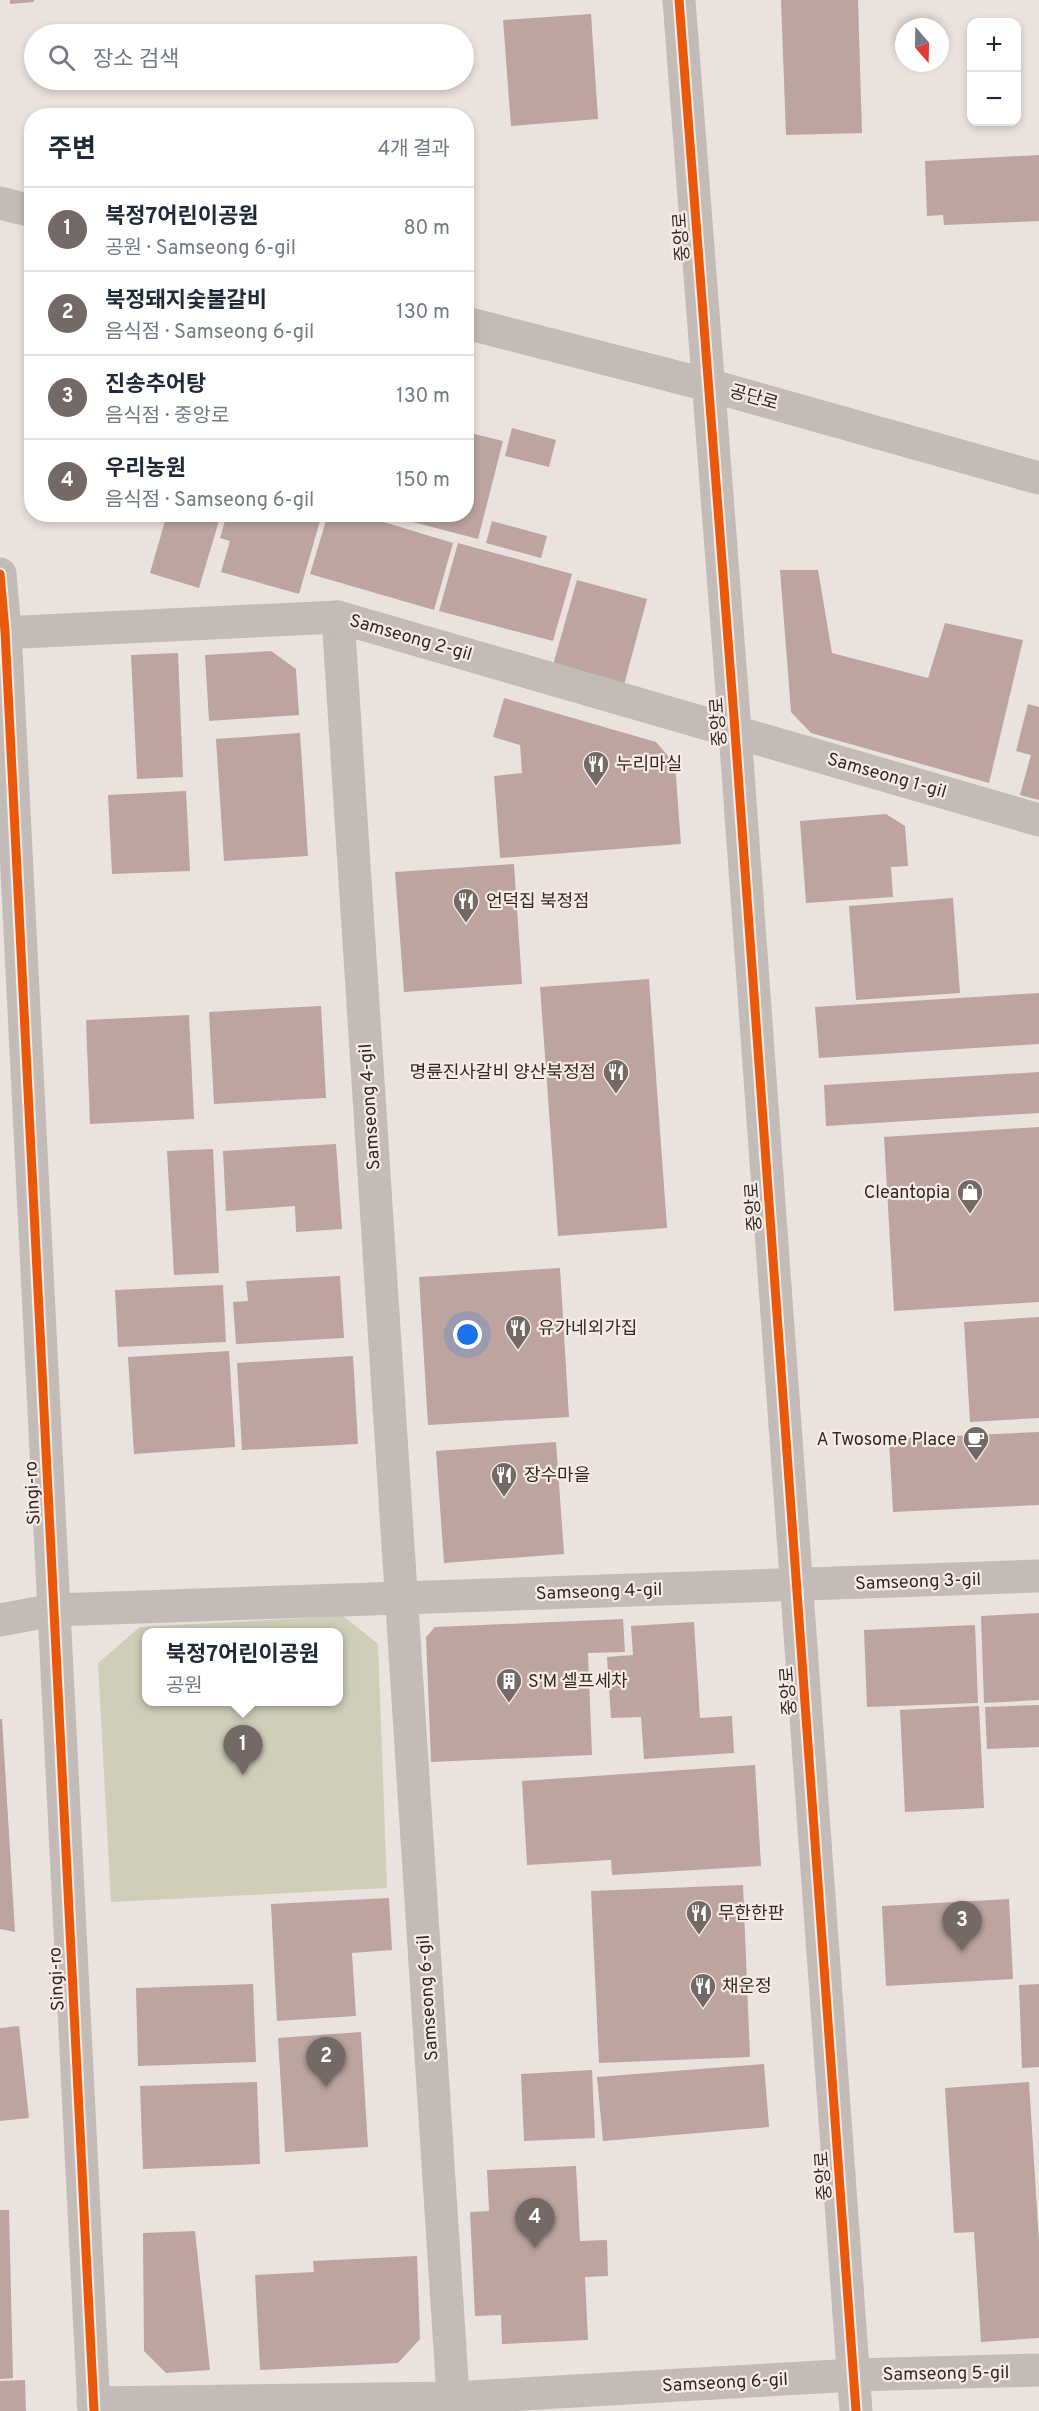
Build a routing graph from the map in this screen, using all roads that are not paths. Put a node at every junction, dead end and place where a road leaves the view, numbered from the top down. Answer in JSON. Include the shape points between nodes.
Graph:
{"nodes":[{"id":1,"x":679,"y":0,"type":"edge"},
{"id":2,"x":0,"y":203,"type":"edge"},
{"id":3,"x":24,"y":209,"type":"edge"},
{"id":4,"x":474,"y":325,"type":"edge"},
{"id":5,"x":708,"y":385,"type":"junction"},
{"id":6,"x":1039,"y":478,"type":"edge"},
{"id":7,"x":0,"y":574,"type":"edge"},
{"id":8,"x":338,"y":616,"type":"junction"},
{"id":9,"x":2,"y":632,"type":"edge"},
{"id":10,"x":735,"y":731,"type":"junction"},
{"id":11,"x":1039,"y":820,"type":"edge"},
{"id":12,"x":1039,"y":1576,"type":"edge"},
{"id":13,"x":797,"y":1585,"type":"junction"},
{"id":14,"x":400,"y":1597,"type":"junction"},
{"id":15,"x":54,"y":1610,"type":"junction"},
{"id":16,"x":0,"y":1620,"type":"edge"},
{"id":17,"x":1039,"y":2370,"type":"edge"},
{"id":18,"x":854,"y":2375,"type":"junction"},
{"id":19,"x":454,"y":2405,"type":"edge"},
{"id":20,"x":94,"y":2407,"type":"edge"},
{"id":21,"x":856,"y":2411,"type":"edge"}],
"edges":[{"from":1,"to":5,"type":"street","name":"중앙로"},
{"from":2,"to":3,"type":"street"},
{"from":4,"to":5,"type":"street","name":"공단로"},
{"from":5,"to":6,"type":"street","name":"공단로"},
{"from":5,"to":10,"type":"street","name":"중앙로"},
{"from":7,"to":9,"type":"street","name":"Singi-ro"},
{"from":8,"to":9,"type":"street","name":"Samseong 2-gil"},
{"from":8,"to":10,"type":"street","name":"Samseong 2-gil"},
{"from":8,"to":14,"type":"street","name":"Samseong 4-gil"},
{"from":9,"to":15,"type":"street","name":"Singi-ro"},
{"from":10,"to":11,"type":"street","name":"Samseong 1-gil"},
{"from":10,"to":13,"type":"street","name":"중앙로"},
{"from":12,"to":13,"type":"street","name":"Samseong 3-gil"},
{"from":13,"to":14,"type":"street","name":"Samseong 4-gil"},
{"from":13,"to":18,"type":"street","name":"중앙로"},
{"from":14,"to":15,"type":"street","name":"Samseong 4-gil"},
{"from":14,"to":19,"type":"street","name":"Samseong 6-gil"},
{"from":15,"to":16,"type":"street","name":"Samseong 4-gil"},
{"from":15,"to":20,"type":"street","name":"Singi-ro"},
{"from":17,"to":18,"type":"street","name":"Samseong 5-gil"},
{"from":18,"to":19,"type":"street","name":"Samseong 6-gil"},
{"from":18,"to":21,"type":"street","name":"중앙로"},
{"from":19,"to":20,"type":"street","name":"Samseong 6-gil"}]}
